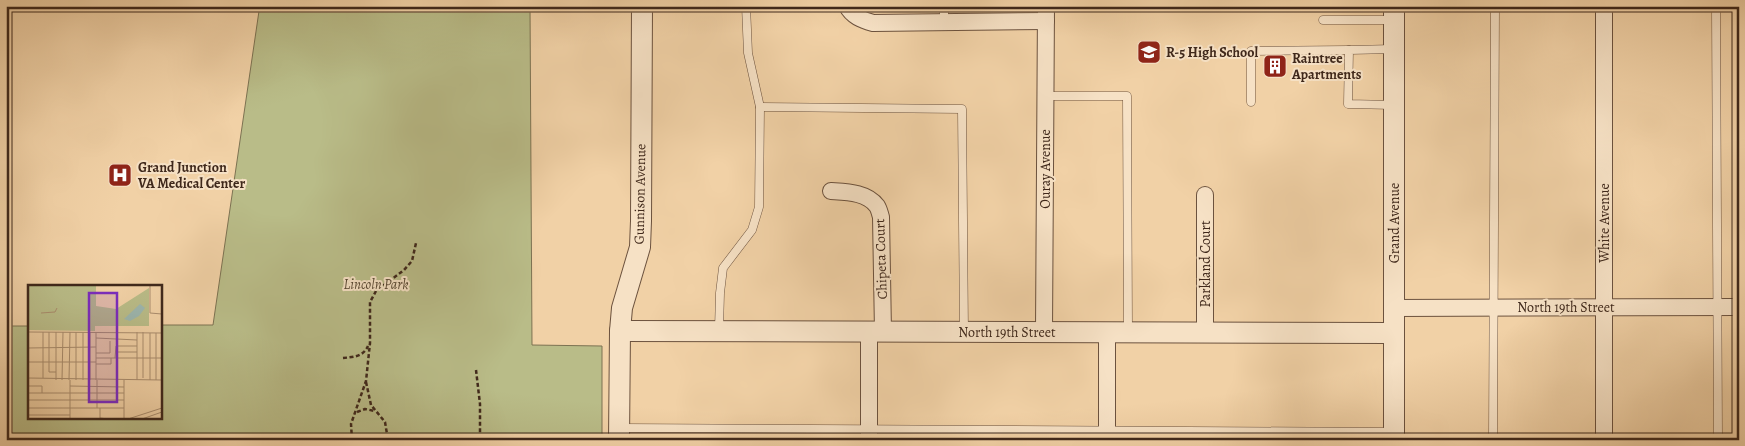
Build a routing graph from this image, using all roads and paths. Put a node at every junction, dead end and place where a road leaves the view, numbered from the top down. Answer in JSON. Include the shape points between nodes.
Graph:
{"nodes":[{"id":1,"x":642,"y":6,"type":"edge"},
{"id":2,"x":746,"y":6,"type":"edge"},
{"id":3,"x":1495,"y":6,"type":"edge"},
{"id":4,"x":1604,"y":6,"type":"edge"},
{"id":5,"x":1716,"y":6,"type":"edge"},
{"id":6,"x":851,"y":11,"type":"edge"},
{"id":7,"x":1394,"y":13,"type":"edge"},
{"id":8,"x":944,"y":14,"type":"edge"},
{"id":9,"x":1046,"y":14,"type":"edge"},
{"id":10,"x":1323,"y":20,"type":"dead end"},
{"id":11,"x":1394,"y":49,"type":"junction"},
{"id":12,"x":1349,"y":50,"type":"junction"},
{"id":13,"x":1046,"y":96,"type":"junction"},
{"id":14,"x":1252,"y":102,"type":"dead end"},
{"id":15,"x":1394,"y":105,"type":"junction"},
{"id":16,"x":760,"y":107,"type":"junction"},
{"id":17,"x":831,"y":190,"type":"dead end"},
{"id":18,"x":1205,"y":195,"type":"dead end"},
{"id":19,"x":416,"y":243,"type":"dead end"},
{"id":20,"x":1604,"y":307,"type":"junction"},
{"id":21,"x":1718,"y":307,"type":"junction"},
{"id":22,"x":1739,"y":307,"type":"edge"},
{"id":23,"x":1394,"y":308,"type":"junction"},
{"id":24,"x":1493,"y":308,"type":"junction"},
{"id":25,"x":620,"y":331,"type":"junction"},
{"id":26,"x":720,"y":331,"type":"junction"},
{"id":27,"x":1044,"y":331,"type":"junction"},
{"id":28,"x":876,"y":332,"type":"junction"},
{"id":29,"x":964,"y":332,"type":"junction"},
{"id":30,"x":1107,"y":332,"type":"junction"},
{"id":31,"x":1128,"y":332,"type":"junction"},
{"id":32,"x":1205,"y":333,"type":"junction"},
{"id":33,"x":1394,"y":333,"type":"junction"},
{"id":34,"x":370,"y":343,"type":"junction"},
{"id":35,"x":343,"y":358,"type":"dead end"},
{"id":36,"x":476,"y":370,"type":"dead end"},
{"id":37,"x":366,"y":381,"type":"junction"},
{"id":38,"x":375,"y":411,"type":"junction"},
{"id":39,"x":356,"y":413,"type":"junction"},
{"id":40,"x":619,"y":434,"type":"edge"},
{"id":41,"x":869,"y":435,"type":"edge"},
{"id":42,"x":1107,"y":435,"type":"edge"},
{"id":43,"x":1394,"y":436,"type":"edge"},
{"id":44,"x":352,"y":440,"type":"edge"},
{"id":45,"x":388,"y":440,"type":"edge"},
{"id":46,"x":480,"y":440,"type":"edge"},
{"id":47,"x":1493,"y":440,"type":"edge"},
{"id":48,"x":1604,"y":440,"type":"edge"},
{"id":49,"x":1718,"y":440,"type":"edge"}],
"edges":[{"from":1,"to":25,"type":"street","name":"Gunnison Avenue","via":[[642,221],[640,247],[626,289]]},
{"from":2,"to":16,"type":"lane","via":[[748,53]]},
{"from":3,"to":24,"type":"lane"},
{"from":4,"to":20,"type":"street","name":"White Avenue"},
{"from":5,"to":21,"type":"lane"},
{"from":6,"to":8,"type":"street","via":[[863,20],[873,22]]},
{"from":7,"to":10,"type":"lane"},
{"from":7,"to":11,"type":"street","name":"Grand Avenue"},
{"from":8,"to":9,"type":"street"},
{"from":9,"to":13,"type":"street","name":"Ouray Avenue"},
{"from":11,"to":12,"type":"lane"},
{"from":11,"to":15,"type":"street","name":"Grand Avenue"},
{"from":12,"to":14,"type":"lane","via":[[1252,51]]},
{"from":12,"to":15,"type":"lane","via":[[1348,104]]},
{"from":13,"to":27,"type":"street","name":"Ouray Avenue"},
{"from":13,"to":31,"type":"lane","via":[[1128,96]]},
{"from":15,"to":23,"type":"street","name":"Grand Avenue"},
{"from":16,"to":26,"type":"lane","via":[[759,207],[752,230],[723,268]]},
{"from":16,"to":29,"type":"lane","via":[[962,109]]},
{"from":17,"to":28,"type":"street","name":"Chipeta Court","via":[[869,199],[877,206],[881,217],[883,232]]},
{"from":18,"to":32,"type":"street","name":"Parkland Court"},
{"from":19,"to":34,"type":"path","via":[[412,261],[376,291],[370,302]]},
{"from":20,"to":21,"type":"street","name":"North 19th Street"},
{"from":20,"to":24,"type":"street","name":"North 19th Street"},
{"from":20,"to":48,"type":"street","name":"White Avenue"},
{"from":21,"to":22,"type":"street","name":"North 19th Street"},
{"from":21,"to":49,"type":"lane"},
{"from":23,"to":24,"type":"street","name":"North 19th Street"},
{"from":23,"to":33,"type":"street","name":"Grand Avenue"},
{"from":24,"to":47,"type":"lane"},
{"from":25,"to":26,"type":"street","name":"North 19th Street"},
{"from":25,"to":40,"type":"street","name":"Gunnison Avenue"},
{"from":26,"to":28,"type":"street","name":"North 19th Street"},
{"from":27,"to":29,"type":"street","name":"North 19th Street"},
{"from":27,"to":30,"type":"street","name":"North 19th Street"},
{"from":28,"to":29,"type":"street","name":"North 19th Street"},
{"from":28,"to":41,"type":"street","name":"Chipeta Court"},
{"from":30,"to":31,"type":"street","name":"North 19th Street"},
{"from":30,"to":42,"type":"street"},
{"from":31,"to":32,"type":"street","name":"North 19th Street"},
{"from":32,"to":33,"type":"street","name":"North 19th Street"},
{"from":33,"to":43,"type":"street","name":"Grand Avenue"},
{"from":34,"to":35,"type":"path","via":[[362,354]]},
{"from":34,"to":37,"type":"path"},
{"from":36,"to":46,"type":"path"},
{"from":37,"to":38,"type":"path"},
{"from":37,"to":39,"type":"path"},
{"from":38,"to":39,"type":"path","via":[[365,409]]},
{"from":38,"to":45,"type":"path","via":[[385,422]]},
{"from":39,"to":44,"type":"path","via":[[351,424]]},
{"from":40,"to":41,"type":"lane"},
{"from":41,"to":42,"type":"lane"},
{"from":42,"to":43,"type":"lane"}]}
